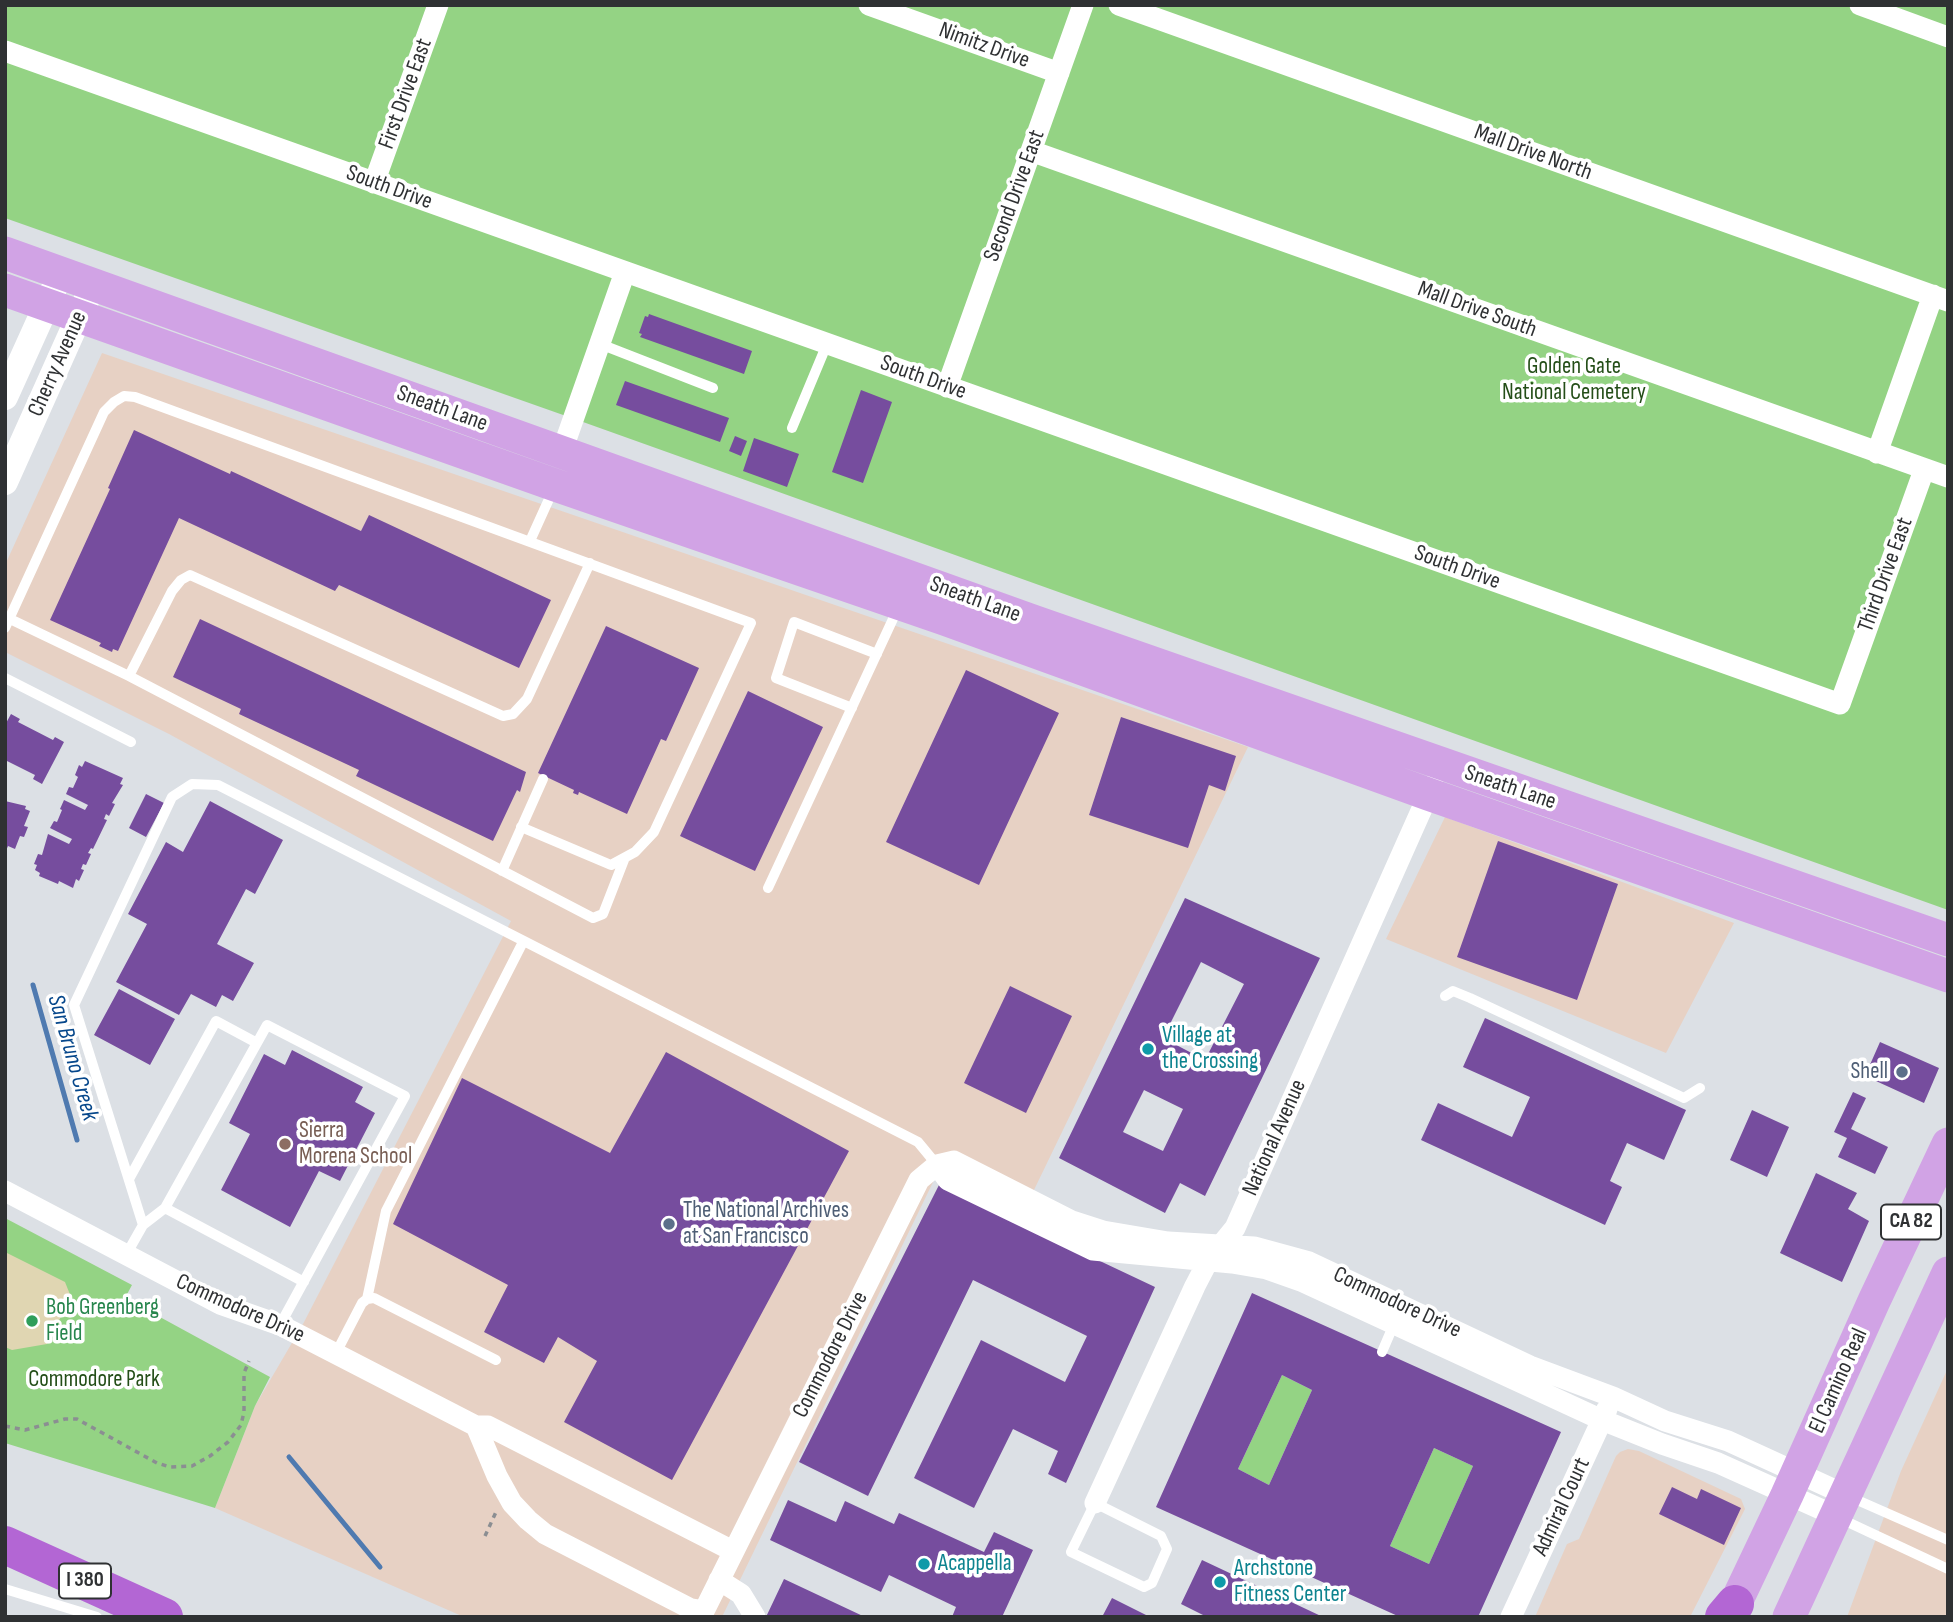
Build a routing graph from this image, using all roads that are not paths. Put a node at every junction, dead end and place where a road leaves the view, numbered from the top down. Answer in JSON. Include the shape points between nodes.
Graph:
{"nodes":[{"id":1,"x":438,"y":5,"type":"edge"},
{"id":2,"x":869,"y":5,"type":"edge"},
{"id":3,"x":1083,"y":5,"type":"edge"},
{"id":4,"x":1118,"y":5,"type":"edge"},
{"id":5,"x":1860,"y":5,"type":"edge"},
{"id":6,"x":1948,"y":37,"type":"edge"},
{"id":7,"x":5,"y":51,"type":"edge"},
{"id":8,"x":1059,"y":73,"type":"junction"},
{"id":9,"x":1031,"y":151,"type":"junction"},
{"id":10,"x":374,"y":183,"type":"junction"},
{"id":11,"x":5,"y":253,"type":"edge"},
{"id":12,"x":625,"y":272,"type":"junction"},
{"id":13,"x":61,"y":273,"type":"junction"},
{"id":14,"x":93,"y":285,"type":"junction"},
{"id":15,"x":5,"y":290,"type":"edge"},
{"id":16,"x":1940,"y":298,"type":"edge"},
{"id":17,"x":47,"y":305,"type":"junction"},
{"id":18,"x":79,"y":317,"type":"junction"},
{"id":19,"x":600,"y":344,"type":"junction"},
{"id":20,"x":827,"y":344,"type":"junction"},
{"id":21,"x":947,"y":387,"type":"junction"},
{"id":22,"x":713,"y":388,"type":"dead end"},
{"id":23,"x":5,"y":397,"type":"edge"},
{"id":24,"x":792,"y":428,"type":"dead end"},
{"id":25,"x":1877,"y":453,"type":"junction"},
{"id":26,"x":559,"y":468,"type":"junction"},
{"id":27,"x":1924,"y":470,"type":"junction"},
{"id":28,"x":1948,"y":477,"type":"edge"},
{"id":29,"x":5,"y":482,"type":"edge"},
{"id":30,"x":530,"y":541,"type":"junction"},
{"id":31,"x":590,"y":563,"type":"junction"},
{"id":32,"x":900,"y":603,"type":"junction"},
{"id":33,"x":8,"y":623,"type":"edge"},
{"id":34,"x":877,"y":654,"type":"junction"},
{"id":35,"x":129,"y":676,"type":"junction"},
{"id":36,"x":5,"y":678,"type":"edge"},
{"id":37,"x":1840,"y":704,"type":"joint"},
{"id":38,"x":852,"y":708,"type":"junction"},
{"id":39,"x":131,"y":742,"type":"dead end"},
{"id":40,"x":1442,"y":764,"type":"junction"},
{"id":41,"x":543,"y":779,"type":"dead end"},
{"id":42,"x":1429,"y":794,"type":"junction"},
{"id":43,"x":521,"y":827,"type":"junction"},
{"id":44,"x":624,"y":860,"type":"junction"},
{"id":45,"x":502,"y":871,"type":"junction"},
{"id":46,"x":768,"y":888,"type":"dead end"},
{"id":47,"x":1948,"y":940,"type":"edge"},
{"id":48,"x":523,"y":942,"type":"junction"},
{"id":49,"x":1948,"y":976,"type":"edge"},
{"id":50,"x":1445,"y":996,"type":"dead end"},
{"id":51,"x":257,"y":1043,"type":"junction"},
{"id":52,"x":1700,"y":1088,"type":"dead end"},
{"id":53,"x":1948,"y":1144,"type":"edge"},
{"id":54,"x":937,"y":1165,"type":"junction"},
{"id":55,"x":129,"y":1179,"type":"junction"},
{"id":56,"x":5,"y":1191,"type":"edge"},
{"id":57,"x":165,"y":1208,"type":"junction"},
{"id":58,"x":143,"y":1225,"type":"junction"},
{"id":59,"x":1224,"y":1243,"type":"junction"},
{"id":60,"x":127,"y":1255,"type":"junction"},
{"id":61,"x":1208,"y":1261,"type":"junction"},
{"id":62,"x":304,"y":1282,"type":"junction"},
{"id":63,"x":1943,"y":1294,"type":"edge"},
{"id":64,"x":367,"y":1299,"type":"junction"},
{"id":65,"x":1398,"y":1315,"type":"junction"},
{"id":66,"x":279,"y":1325,"type":"junction"},
{"id":67,"x":1382,"y":1352,"type":"dead end"},
{"id":68,"x":336,"y":1353,"type":"junction"},
{"id":69,"x":496,"y":1360,"type":"dead end"},
{"id":70,"x":1613,"y":1397,"type":"junction"},
{"id":71,"x":1602,"y":1420,"type":"junction"},
{"id":72,"x":477,"y":1426,"type":"junction"},
{"id":73,"x":1792,"y":1484,"type":"junction"},
{"id":74,"x":1095,"y":1503,"type":"junction"},
{"id":75,"x":1841,"y":1506,"type":"junction"},
{"id":76,"x":1948,"y":1540,"type":"edge"},
{"id":77,"x":5,"y":1545,"type":"edge"},
{"id":78,"x":733,"y":1551,"type":"junction"},
{"id":79,"x":1948,"y":1569,"type":"edge"},
{"id":80,"x":719,"y":1580,"type":"junction"},
{"id":81,"x":5,"y":1589,"type":"edge"},
{"id":82,"x":1729,"y":1613,"type":"edge"},
{"id":83,"x":97,"y":1617,"type":"edge"},
{"id":84,"x":164,"y":1617,"type":"edge"},
{"id":85,"x":755,"y":1617,"type":"edge"},
{"id":86,"x":1511,"y":1617,"type":"edge"},
{"id":87,"x":1789,"y":1617,"type":"edge"}],
"edges":[{"from":1,"to":10,"type":"street","name":"First Drive East"},
{"from":2,"to":8,"type":"street","name":"Nimitz Drive"},
{"from":3,"to":8,"type":"street","name":"Second Drive East"},
{"from":4,"to":16,"type":"street","name":"Mall Drive North"},
{"from":5,"to":6,"type":"street"},
{"from":7,"to":10,"type":"street","name":"South Drive"},
{"from":8,"to":9,"type":"street","name":"Second Drive East"},
{"from":9,"to":21,"type":"street","name":"Second Drive East"},
{"from":9,"to":25,"type":"street","name":"Mall Drive South"},
{"from":10,"to":12,"type":"street","name":"South Drive"},
{"from":11,"to":13,"type":"main road","name":"Sneath Lane"},
{"from":12,"to":19,"type":"street"},
{"from":12,"to":20,"type":"street","name":"South Drive"},
{"from":13,"to":14,"type":"main road","name":"Sneath Lane"},
{"from":13,"to":17,"type":"street","name":"Cherry Avenue"},
{"from":14,"to":18,"type":"street","name":"Cherry Avenue"},
{"from":14,"to":26,"type":"main road","name":"Sneath Lane"},
{"from":15,"to":17,"type":"main road","name":"Sneath Lane"},
{"from":16,"to":25,"type":"street"},
{"from":17,"to":18,"type":"main road","name":"Sneath Lane"},
{"from":17,"to":23,"type":"street","name":"Cherry Avenue"},
{"from":18,"to":26,"type":"main road","name":"Sneath Lane"},
{"from":18,"to":29,"type":"street","name":"Cherry Avenue"},
{"from":19,"to":22,"type":"lane"},
{"from":19,"to":26,"type":"street"},
{"from":20,"to":21,"type":"street","name":"South Drive"},
{"from":20,"to":24,"type":"lane"},
{"from":21,"to":37,"type":"street","name":"South Drive"},
{"from":25,"to":27,"type":"street","name":"Mall Drive South"},
{"from":26,"to":30,"type":"lane"},
{"from":26,"to":32,"type":"main road","name":"Sneath Lane"},
{"from":26,"to":40,"type":"main road","name":"Sneath Lane","via":[[1046,626]]},
{"from":27,"to":28,"type":"street"},
{"from":27,"to":37,"type":"street","name":"Third Drive East"},
{"from":30,"to":31,"type":"lane"},
{"from":30,"to":33,"type":"lane","via":[[124,396],[104,412]]},
{"from":31,"to":35,"type":"lane","via":[[527,699],[513,714],[503,716],[190,575],[172,591]]},
{"from":31,"to":44,"type":"lane","via":[[751,623],[654,832]]},
{"from":32,"to":34,"type":"lane"},
{"from":32,"to":42,"type":"main road","name":"Sneath Lane"},
{"from":33,"to":35,"type":"lane"},
{"from":34,"to":38,"type":"lane"},
{"from":34,"to":38,"type":"lane","via":[[794,622],[776,678]]},
{"from":35,"to":45,"type":"lane"},
{"from":36,"to":39,"type":"lane"},
{"from":38,"to":46,"type":"lane"},
{"from":40,"to":42,"type":"street","name":"National Avenue"},
{"from":40,"to":47,"type":"main road","name":"Sneath Lane"},
{"from":41,"to":43,"type":"lane"},
{"from":42,"to":49,"type":"main road","name":"Sneath Lane"},
{"from":42,"to":59,"type":"street","name":"National Avenue","via":[[1239,1220]]},
{"from":43,"to":44,"type":"lane","via":[[611,865]]},
{"from":43,"to":45,"type":"lane"},
{"from":44,"to":45,"type":"lane","via":[[603,914],[593,918]]},
{"from":48,"to":54,"type":"lane","via":[[918,1142]]},
{"from":48,"to":55,"type":"lane","via":[[218,785],[192,784],[172,797],[74,1004]]},
{"from":48,"to":64,"type":"lane","via":[[386,1211]]},
{"from":50,"to":52,"type":"lane","via":[[1453,991],[1470,998],[1684,1098]]},
{"from":51,"to":55,"type":"lane","via":[[216,1021]]},
{"from":51,"to":57,"type":"lane"},
{"from":51,"to":62,"type":"lane","via":[[267,1025],[405,1096]]},
{"from":53,"to":73,"type":"main road","name":"El Camino Real","number":"CA 82"},
{"from":54,"to":59,"type":"street","name":"Commodore Drive","via":[[954,1161],[1072,1221],[1103,1231],[1168,1242]]},
{"from":54,"to":61,"type":"street","name":"Commodore Drive","via":[[948,1180],[1093,1250]]},
{"from":54,"to":78,"type":"street","name":"Commodore Drive","via":[[919,1180]]},
{"from":55,"to":58,"type":"lane"},
{"from":56,"to":60,"type":"street","name":"Commodore Drive"},
{"from":57,"to":58,"type":"lane"},
{"from":57,"to":62,"type":"lane"},
{"from":58,"to":60,"type":"lane"},
{"from":59,"to":61,"type":"street","name":"National Avenue"},
{"from":59,"to":65,"type":"street","name":"Commodore Drive","via":[[1309,1262]]},
{"from":60,"to":66,"type":"street","name":"Commodore Drive","via":[[220,1304]]},
{"from":61,"to":65,"type":"street","name":"Commodore Drive","via":[[1267,1269]]},
{"from":61,"to":74,"type":"street","name":"National Avenue"},
{"from":62,"to":66,"type":"lane"},
{"from":63,"to":75,"type":"main road"},
{"from":64,"to":68,"type":"lane"},
{"from":64,"to":69,"type":"lane","via":[[374,1298]]},
{"from":65,"to":67,"type":"lane"},
{"from":65,"to":70,"type":"street","name":"Commodore Drive"},
{"from":65,"to":71,"type":"street","name":"Commodore Drive"},
{"from":66,"to":68,"type":"street","name":"Commodore Drive"},
{"from":68,"to":72,"type":"street","name":"Commodore Drive"},
{"from":70,"to":71,"type":"street","name":"Admiral Court"},
{"from":70,"to":73,"type":"street","name":"Commodore Drive","via":[[1665,1421],[1728,1441]]},
{"from":71,"to":73,"type":"street","name":"Commodore Drive","via":[[1718,1463]]},
{"from":71,"to":86,"type":"street","name":"Admiral Court"},
{"from":72,"to":78,"type":"street","name":"Commodore Drive","via":[[488,1426]]},
{"from":72,"to":80,"type":"street","name":"Commodore Drive","via":[[512,1503],[545,1534],[691,1609],[704,1611]]},
{"from":73,"to":75,"type":"street","name":"Commodore Drive"},
{"from":73,"to":82,"type":"main road","name":"El Camino Real","number":"CA 82"},
{"from":74,"to":74,"type":"lane","name":"National Avenue","via":[[1071,1552],[1144,1587],[1152,1583],[1167,1549],[1161,1536]]},
{"from":75,"to":76,"type":"lane"},
{"from":75,"to":79,"type":"lane"},
{"from":75,"to":87,"type":"main road"},
{"from":77,"to":84,"type":"highway","number":"I 380"},
{"from":78,"to":80,"type":"street","name":"Commodore Drive"},
{"from":80,"to":85,"type":"street","via":[[741,1594]]},
{"from":81,"to":83,"type":"lane"}]}
